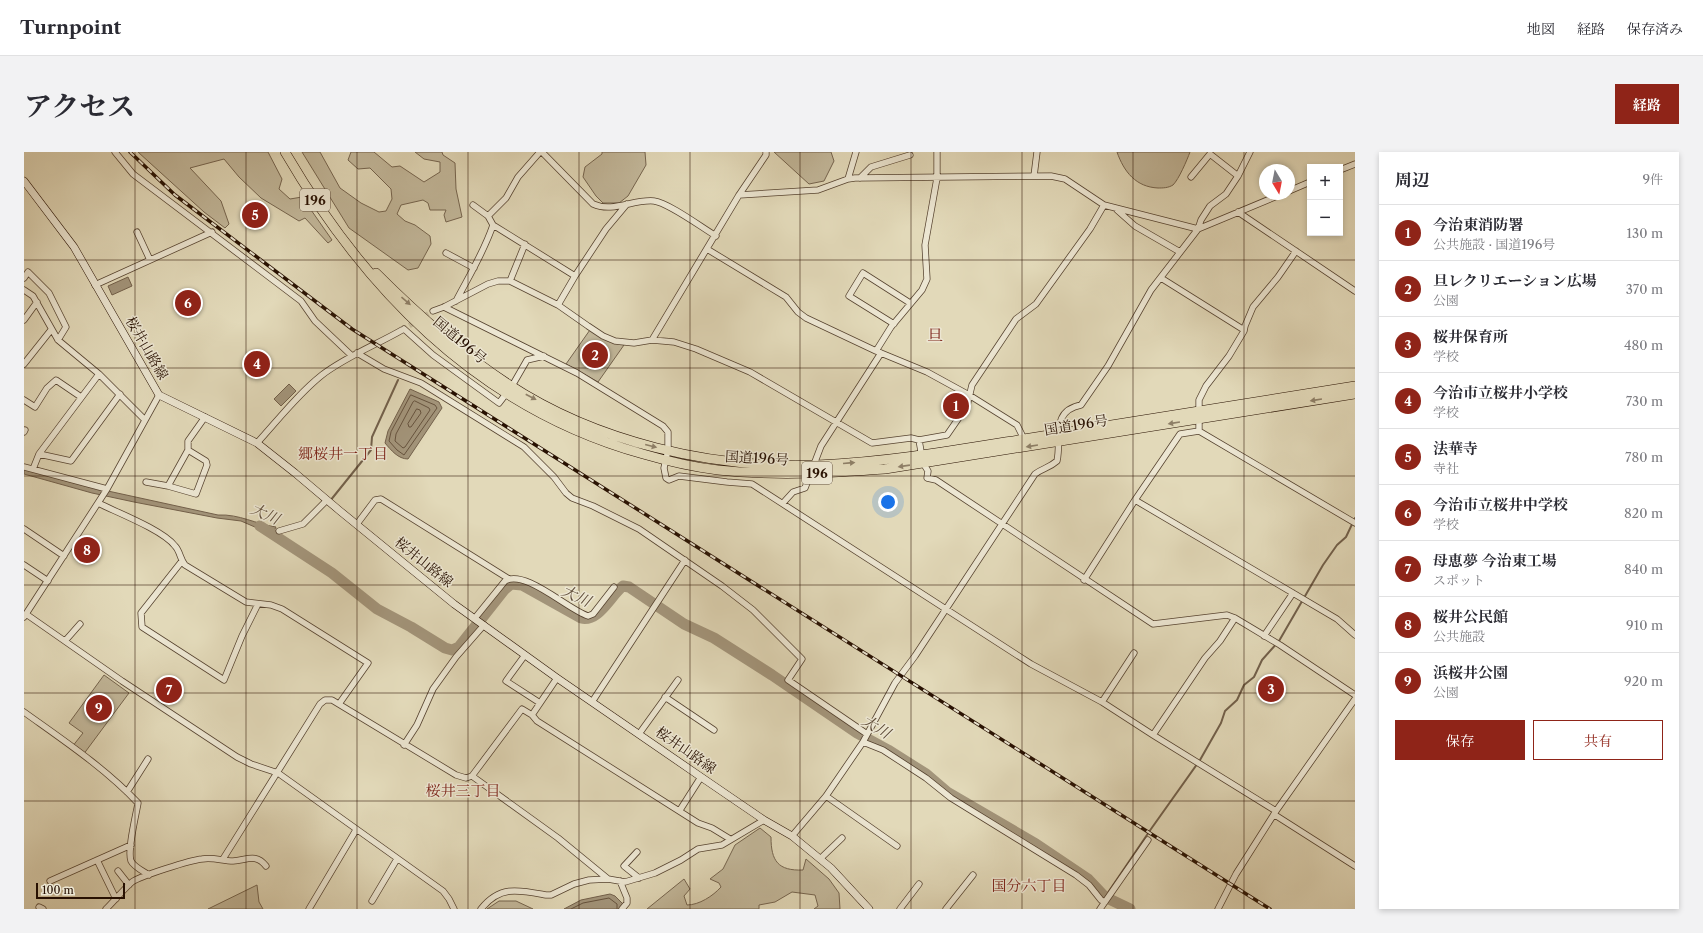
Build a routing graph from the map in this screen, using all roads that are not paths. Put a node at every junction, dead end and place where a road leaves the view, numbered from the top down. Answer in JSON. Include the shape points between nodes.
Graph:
{"nodes":[{"id":1,"x":116,"y":152,"type":"edge"},
{"id":2,"x":285,"y":152,"type":"edge"},
{"id":3,"x":541,"y":152,"type":"edge"},
{"id":4,"x":766,"y":152,"type":"edge"},
{"id":5,"x":856,"y":152,"type":"edge"},
{"id":6,"x":937,"y":152,"type":"edge"},
{"id":7,"x":1036,"y":152,"type":"edge"},
{"id":8,"x":1250,"y":152,"type":"edge"},
{"id":9,"x":910,"y":155,"type":"dead end"},
{"id":10,"x":1355,"y":164,"type":"edge"},
{"id":11,"x":1343,"y":169,"type":"edge"},
{"id":12,"x":1034,"y":176,"type":"junction"},
{"id":13,"x":1238,"y":176,"type":"junction"},
{"id":14,"x":1190,"y":177,"type":"dead end"},
{"id":15,"x":860,"y":178,"type":"junction"},
{"id":16,"x":937,"y":178,"type":"junction"},
{"id":17,"x":848,"y":179,"type":"junction"},
{"id":18,"x":24,"y":181,"type":"edge"},
{"id":19,"x":1307,"y":183,"type":"edge"},
{"id":20,"x":1295,"y":188,"type":"edge"},
{"id":21,"x":739,"y":195,"type":"junction"},
{"id":22,"x":1267,"y":200,"type":"edge"},
{"id":23,"x":627,"y":204,"type":"junction"},
{"id":24,"x":473,"y":205,"type":"dead end"},
{"id":25,"x":1104,"y":205,"type":"junction"},
{"id":26,"x":1116,"y":208,"type":"junction"},
{"id":27,"x":1238,"y":212,"type":"junction"},
{"id":28,"x":488,"y":216,"type":"junction"},
{"id":29,"x":493,"y":225,"type":"junction"},
{"id":30,"x":1198,"y":229,"type":"junction"},
{"id":31,"x":137,"y":232,"type":"dead end"},
{"id":32,"x":212,"y":232,"type":"junction"},
{"id":33,"x":716,"y":236,"type":"junction"},
{"id":34,"x":525,"y":244,"type":"junction"},
{"id":35,"x":707,"y":249,"type":"junction"},
{"id":36,"x":1296,"y":251,"type":"junction"},
{"id":37,"x":1180,"y":252,"type":"junction"},
{"id":38,"x":446,"y":253,"type":"dead end"},
{"id":39,"x":150,"y":260,"type":"junction"},
{"id":40,"x":474,"y":268,"type":"junction"},
{"id":41,"x":575,"y":276,"type":"junction"},
{"id":42,"x":24,"y":278,"type":"edge"},
{"id":43,"x":1161,"y":278,"type":"junction"},
{"id":44,"x":510,"y":280,"type":"junction"},
{"id":45,"x":95,"y":285,"type":"junction"},
{"id":46,"x":24,"y":290,"type":"edge"},
{"id":47,"x":1355,"y":290,"type":"edge"},
{"id":48,"x":456,"y":301,"type":"junction"},
{"id":49,"x":37,"y":302,"type":"junction"},
{"id":50,"x":910,"y":303,"type":"junction"},
{"id":51,"x":558,"y":305,"type":"junction"},
{"id":52,"x":444,"y":307,"type":"junction"},
{"id":53,"x":433,"y":311,"type":"tunnel mouth"},
{"id":54,"x":24,"y":320,"type":"edge"},
{"id":55,"x":894,"y":324,"type":"junction"},
{"id":56,"x":52,"y":330,"type":"junction"},
{"id":57,"x":1244,"y":330,"type":"junction"},
{"id":58,"x":58,"y":340,"type":"junction"},
{"id":59,"x":652,"y":340,"type":"junction"},
{"id":60,"x":878,"y":352,"type":"junction"},
{"id":61,"x":355,"y":354,"type":"junction"},
{"id":62,"x":544,"y":356,"type":"junction"},
{"id":63,"x":24,"y":364,"type":"edge"},
{"id":64,"x":99,"y":374,"type":"junction"},
{"id":65,"x":1355,"y":386,"type":"edge"},
{"id":66,"x":509,"y":390,"type":"junction"},
{"id":67,"x":120,"y":394,"type":"junction"},
{"id":68,"x":1355,"y":394,"type":"edge"},
{"id":69,"x":159,"y":395,"type":"junction"},
{"id":70,"x":969,"y":395,"type":"junction"},
{"id":71,"x":81,"y":397,"type":"junction"},
{"id":72,"x":24,"y":400,"type":"edge"},
{"id":73,"x":1199,"y":415,"type":"junction"},
{"id":74,"x":205,"y":416,"type":"junction"},
{"id":75,"x":145,"y":420,"type":"junction"},
{"id":76,"x":836,"y":422,"type":"junction"},
{"id":77,"x":1200,"y":431,"type":"junction"},
{"id":78,"x":1058,"y":438,"type":"junction"},
{"id":79,"x":1024,"y":439,"type":"junction"},
{"id":80,"x":919,"y":440,"type":"junction"},
{"id":81,"x":257,"y":443,"type":"junction"},
{"id":82,"x":188,"y":450,"type":"junction"},
{"id":83,"x":668,"y":450,"type":"junction"},
{"id":84,"x":39,"y":454,"type":"junction"},
{"id":85,"x":923,"y":459,"type":"junction"},
{"id":86,"x":666,"y":460,"type":"junction"},
{"id":87,"x":24,"y":467,"type":"edge"},
{"id":88,"x":33,"y":469,"type":"junction"},
{"id":89,"x":813,"y":469,"type":"junction"},
{"id":90,"x":146,"y":482,"type":"dead end"},
{"id":91,"x":168,"y":486,"type":"junction"},
{"id":92,"x":107,"y":489,"type":"junction"},
{"id":93,"x":327,"y":500,"type":"junction"},
{"id":94,"x":1135,"y":500,"type":"junction"},
{"id":95,"x":783,"y":503,"type":"junction"},
{"id":96,"x":98,"y":504,"type":"junction"},
{"id":97,"x":1355,"y":523,"type":"edge"},
{"id":98,"x":357,"y":524,"type":"junction"},
{"id":99,"x":1002,"y":524,"type":"junction"},
{"id":100,"x":24,"y":529,"type":"edge"},
{"id":101,"x":279,"y":531,"type":"dead end"},
{"id":102,"x":64,"y":556,"type":"junction"},
{"id":103,"x":685,"y":560,"type":"junction"},
{"id":104,"x":182,"y":561,"type":"junction"},
{"id":105,"x":24,"y":565,"type":"edge"},
{"id":106,"x":509,"y":579,"type":"junction"},
{"id":107,"x":1084,"y":580,"type":"junction"},
{"id":108,"x":48,"y":581,"type":"junction"},
{"id":109,"x":614,"y":587,"type":"dead end"},
{"id":110,"x":1293,"y":593,"type":"junction"},
{"id":111,"x":258,"y":604,"type":"junction"},
{"id":112,"x":945,"y":609,"type":"junction"},
{"id":113,"x":25,"y":615,"type":"edge"},
{"id":114,"x":475,"y":618,"type":"junction"},
{"id":115,"x":1235,"y":618,"type":"junction"},
{"id":116,"x":80,"y":624,"type":"dead end"},
{"id":117,"x":484,"y":625,"type":"junction"},
{"id":118,"x":1355,"y":635,"type":"edge"},
{"id":119,"x":1264,"y":636,"type":"junction"},
{"id":120,"x":65,"y":641,"type":"junction"},
{"id":121,"x":1134,"y":653,"type":"dead end"},
{"id":122,"x":525,"y":655,"type":"junction"},
{"id":123,"x":557,"y":678,"type":"junction"},
{"id":124,"x":678,"y":680,"type":"dead end"},
{"id":125,"x":1355,"y":695,"type":"edge"},
{"id":126,"x":665,"y":697,"type":"junction"},
{"id":127,"x":1355,"y":699,"type":"edge"},
{"id":128,"x":592,"y":702,"type":"junction"},
{"id":129,"x":1102,"y":702,"type":"junction"},
{"id":130,"x":540,"y":703,"type":"junction"},
{"id":131,"x":339,"y":704,"type":"junction"},
{"id":132,"x":24,"y":712,"type":"edge"},
{"id":133,"x":532,"y":715,"type":"junction"},
{"id":134,"x":714,"y":730,"type":"dead end"},
{"id":135,"x":639,"y":734,"type":"junction"},
{"id":136,"x":867,"y":734,"type":"junction"},
{"id":137,"x":1153,"y":735,"type":"junction"},
{"id":138,"x":863,"y":742,"type":"junction"},
{"id":139,"x":404,"y":745,"type":"junction"},
{"id":140,"x":148,"y":760,"type":"dead end"},
{"id":141,"x":278,"y":773,"type":"junction"},
{"id":142,"x":472,"y":776,"type":"junction"},
{"id":143,"x":701,"y":777,"type":"junction"},
{"id":144,"x":127,"y":792,"type":"junction"},
{"id":145,"x":826,"y":796,"type":"junction"},
{"id":146,"x":680,"y":810,"type":"junction"},
{"id":147,"x":1275,"y":813,"type":"junction"},
{"id":148,"x":764,"y":820,"type":"junction"},
{"id":149,"x":356,"y":830,"type":"junction"},
{"id":150,"x":792,"y":836,"type":"junction"},
{"id":151,"x":842,"y":838,"type":"dead end"},
{"id":152,"x":730,"y":840,"type":"junction"},
{"id":153,"x":1148,"y":840,"type":"dead end"},
{"id":154,"x":130,"y":845,"type":"junction"},
{"id":155,"x":897,"y":846,"type":"dead end"},
{"id":156,"x":637,"y":852,"type":"dead end"},
{"id":157,"x":397,"y":858,"type":"junction"},
{"id":158,"x":821,"y":858,"type":"junction"},
{"id":159,"x":223,"y":859,"type":"junction"},
{"id":160,"x":97,"y":860,"type":"junction"},
{"id":161,"x":266,"y":866,"type":"dead end"},
{"id":162,"x":1355,"y":866,"type":"edge"},
{"id":163,"x":118,"y":871,"type":"dead end"},
{"id":164,"x":148,"y":875,"type":"junction"},
{"id":165,"x":973,"y":875,"type":"dead end"},
{"id":166,"x":639,"y":878,"type":"junction"},
{"id":167,"x":608,"y":879,"type":"junction"},
{"id":168,"x":50,"y":881,"type":"dead end"},
{"id":169,"x":620,"y":881,"type":"junction"},
{"id":170,"x":920,"y":884,"type":"dead end"},
{"id":171,"x":129,"y":885,"type":"junction"},
{"id":172,"x":116,"y":899,"type":"junction"},
{"id":173,"x":372,"y":901,"type":"dead end"},
{"id":174,"x":1105,"y":902,"type":"junction"},
{"id":175,"x":106,"y":909,"type":"edge"},
{"id":176,"x":309,"y":909,"type":"edge"},
{"id":177,"x":454,"y":909,"type":"edge"},
{"id":178,"x":481,"y":909,"type":"edge"},
{"id":179,"x":622,"y":909,"type":"edge"},
{"id":180,"x":869,"y":909,"type":"edge"},
{"id":181,"x":900,"y":909,"type":"edge"},
{"id":182,"x":946,"y":909,"type":"edge"},
{"id":183,"x":1100,"y":909,"type":"edge"},
{"id":184,"x":1218,"y":909,"type":"edge"}],
"edges":[{"from":1,"to":32,"type":"street","via":[[133,174]]},
{"from":2,"to":66,"type":"highway","name":"国道196号","number":"196","via":[[308,191],[348,245],[393,290]]},
{"from":3,"to":23,"type":"street","via":[[593,204],[601,208]]},
{"from":3,"to":28,"type":"street","via":[[518,177],[506,198]]},
{"from":4,"to":21,"type":"street"},
{"from":5,"to":17,"type":"street"},
{"from":6,"to":16,"type":"street"},
{"from":7,"to":12,"type":"street"},
{"from":8,"to":13,"type":"street"},
{"from":9,"to":15,"type":"street","via":[[871,167]]},
{"from":10,"to":11,"type":"street"},
{"from":12,"to":16,"type":"street"},
{"from":12,"to":25,"type":"street","via":[[1051,176],[1065,180]]},
{"from":13,"to":14,"type":"street","via":[[1210,154]]},
{"from":13,"to":30,"type":"street","via":[[1226,194],[1210,206]]},
{"from":15,"to":16,"type":"street"},
{"from":15,"to":17,"type":"street"},
{"from":16,"to":50,"type":"street","via":[[925,245],[927,279],[922,290]]},
{"from":17,"to":21,"type":"street","via":[[818,190]]},
{"from":18,"to":45,"type":"main road","name":"桜井山路線","via":[[67,238]]},
{"from":19,"to":20,"type":"street"},
{"from":21,"to":33,"type":"street"},
{"from":22,"to":27,"type":"street"},
{"from":23,"to":33,"type":"street","via":[[654,201],[666,205]]},
{"from":23,"to":41,"type":"street","via":[[606,229]]},
{"from":24,"to":28,"type":"street"},
{"from":25,"to":26,"type":"street"},
{"from":25,"to":70,"type":"street","via":[[1090,229],[1036,304],[1016,320],[972,385]]},
{"from":26,"to":30,"type":"street"},
{"from":26,"to":37,"type":"street","via":[[1135,226]]},
{"from":27,"to":30,"type":"street"},
{"from":27,"to":36,"type":"street"},
{"from":28,"to":29,"type":"street"},
{"from":29,"to":34,"type":"street"},
{"from":29,"to":40,"type":"street"},
{"from":30,"to":37,"type":"street"},
{"from":31,"to":39,"type":"street"},
{"from":32,"to":39,"type":"street"},
{"from":32,"to":61,"type":"street","via":[[301,301],[315,321]]},
{"from":33,"to":35,"type":"street"},
{"from":34,"to":41,"type":"street"},
{"from":34,"to":44,"type":"street"},
{"from":35,"to":59,"type":"street"},
{"from":35,"to":60,"type":"street","via":[[786,297],[806,318]]},
{"from":36,"to":47,"type":"street"},
{"from":36,"to":57,"type":"street","via":[[1254,307]]},
{"from":37,"to":43,"type":"street"},
{"from":38,"to":40,"type":"street"},
{"from":39,"to":45,"type":"street"},
{"from":40,"to":48,"type":"street"},
{"from":41,"to":51,"type":"street"},
{"from":42,"to":58,"type":"street","via":[[28,272],[49,293],[66,327]]},
{"from":43,"to":57,"type":"street"},
{"from":43,"to":78,"type":"street","via":[[1151,290],[1108,366],[1081,405],[1072,407],[1064,413],[1060,421]]},
{"from":44,"to":48,"type":"street","via":[[488,284]]},
{"from":44,"to":51,"type":"street"},
{"from":45,"to":69,"type":"main road","name":"桜井山路線"},
{"from":46,"to":49,"type":"street"},
{"from":48,"to":52,"type":"street"},
{"from":49,"to":54,"type":"street"},
{"from":49,"to":56,"type":"street"},
{"from":50,"to":55,"type":"street"},
{"from":50,"to":55,"type":"street","via":[[863,273],[849,296]]},
{"from":51,"to":59,"type":"street","via":[[603,336],[616,341],[634,343]]},
{"from":52,"to":53,"type":"street"},
{"from":52,"to":62,"type":"street"},
{"from":55,"to":60,"type":"street"},
{"from":56,"to":58,"type":"street"},
{"from":56,"to":63,"type":"street"},
{"from":57,"to":73,"type":"street","via":[[1229,356],[1206,386],[1199,400]]},
{"from":58,"to":64,"type":"street"},
{"from":59,"to":76,"type":"street","via":[[674,342],[728,362]]},
{"from":60,"to":70,"type":"street","via":[[927,372]]},
{"from":60,"to":76,"type":"street"},
{"from":61,"to":66,"type":"street","via":[[403,329],[433,355],[499,403]]},
{"from":61,"to":81,"type":"street","via":[[322,375]]},
{"from":61,"to":103,"type":"street","via":[[384,370],[421,383],[524,447],[572,498],[639,530]]},
{"from":62,"to":66,"type":"street","via":[[526,360]]},
{"from":62,"to":83,"type":"street","via":[[598,385],[663,426],[668,432]]},
{"from":64,"to":67,"type":"street"},
{"from":64,"to":71,"type":"street"},
{"from":65,"to":73,"type":"highway","name":"国道196号","number":"196"},
{"from":66,"to":83,"type":"highway","name":"国道196号","number":"196","one_way":true,"via":[[603,431]]},
{"from":66,"to":86,"type":"highway","name":"国道196号","number":"196","via":[[569,428],[620,447]]},
{"from":67,"to":75,"type":"street"},
{"from":67,"to":84,"type":"street","via":[[71,461]]},
{"from":68,"to":73,"type":"highway","name":"国道196号","number":"196","one_way":true},
{"from":69,"to":74,"type":"main road","name":"桜井山路線"},
{"from":69,"to":75,"type":"street"},
{"from":70,"to":79,"type":"street","via":[[1016,425]]},
{"from":70,"to":80,"type":"street","via":[[967,406],[947,435]]},
{"from":71,"to":72,"type":"street","via":[[56,380],[34,407]]},
{"from":71,"to":84,"type":"street"},
{"from":73,"to":77,"type":"street"},
{"from":73,"to":78,"type":"highway","name":"国道196号","number":"196"},
{"from":74,"to":81,"type":"main road","name":"桜井山路線"},
{"from":74,"to":82,"type":"street","via":[[188,441]]},
{"from":75,"to":92,"type":"street"},
{"from":76,"to":80,"type":"street","via":[[872,444],[912,438]]},
{"from":76,"to":89,"type":"street","via":[[821,446]]},
{"from":77,"to":94,"type":"street","via":[[1180,434]]},
{"from":77,"to":97,"type":"street"},
{"from":78,"to":79,"type":"highway","name":"国道196号","number":"196"},
{"from":78,"to":85,"type":"highway","name":"国道196号","number":"196","one_way":true},
{"from":78,"to":99,"type":"street","via":[[1057,461],[1035,474]]},
{"from":79,"to":85,"type":"highway","name":"国道196号","number":"196"},
{"from":80,"to":85,"type":"street"},
{"from":81,"to":93,"type":"main road","name":"桜井山路線"},
{"from":82,"to":91,"type":"street"},
{"from":82,"to":91,"type":"street","via":[[206,461],[207,465],[196,494]]},
{"from":83,"to":86,"type":"street"},
{"from":83,"to":89,"type":"highway","name":"国道196号","number":"196","via":[[740,463]]},
{"from":84,"to":88,"type":"street"},
{"from":85,"to":89,"type":"highway","name":"国道196号","number":"196"},
{"from":85,"to":99,"type":"street","via":[[928,471],[927,478],[936,480]]},
{"from":86,"to":89,"type":"highway","name":"国道196号","number":"196","via":[[716,470],[772,474]]},
{"from":86,"to":95,"type":"street","via":[[664,475],[669,480],[679,476],[752,484]]},
{"from":87,"to":88,"type":"street"},
{"from":88,"to":92,"type":"street"},
{"from":89,"to":95,"type":"street","via":[[805,488],[793,492]]},
{"from":90,"to":91,"type":"street"},
{"from":92,"to":96,"type":"street"},
{"from":93,"to":98,"type":"main road","name":"桜井山路線"},
{"from":93,"to":101,"type":"street","via":[[304,524]]},
{"from":94,"to":107,"type":"street"},
{"from":94,"to":110,"type":"street"},
{"from":95,"to":112,"type":"street"},
{"from":96,"to":102,"type":"street"},
{"from":96,"to":104,"type":"street","via":[[140,523],[169,540],[176,546]]},
{"from":98,"to":106,"type":"street","via":[[375,500],[381,499]]},
{"from":98,"to":114,"type":"main road","name":"桜井山路線","via":[[454,604]]},
{"from":99,"to":107,"type":"street"},
{"from":99,"to":112,"type":"street"},
{"from":100,"to":102,"type":"street"},
{"from":102,"to":108,"type":"street"},
{"from":103,"to":128,"type":"street"},
{"from":103,"to":136,"type":"street","via":[[753,610],[802,659],[788,680]]},
{"from":104,"to":111,"type":"street","via":[[246,602]]},
{"from":104,"to":111,"type":"street","via":[[141,613],[142,627],[224,680]]},
{"from":105,"to":108,"type":"street"},
{"from":106,"to":109,"type":"street","via":[[525,580],[588,616],[593,614]]},
{"from":106,"to":114,"type":"street"},
{"from":107,"to":115,"type":"street","via":[[1153,624],[1227,615]]},
{"from":108,"to":113,"type":"street"},
{"from":110,"to":118,"type":"street","via":[[1337,619]]},
{"from":110,"to":119,"type":"street"},
{"from":111,"to":131,"type":"street","via":[[282,609],[368,663]]},
{"from":112,"to":129,"type":"street","via":[[1031,664]]},
{"from":112,"to":136,"type":"street","via":[[895,683]]},
{"from":113,"to":120,"type":"street"},
{"from":114,"to":117,"type":"main road","name":"桜井山路線"},
{"from":115,"to":119,"type":"street"},
{"from":115,"to":137,"type":"street"},
{"from":116,"to":120,"type":"street"},
{"from":117,"to":122,"type":"main road","name":"桜井山路線"},
{"from":117,"to":139,"type":"street","via":[[433,689]]},
{"from":119,"to":125,"type":"street"},
{"from":120,"to":141,"type":"street","via":[[237,757]]},
{"from":121,"to":129,"type":"street"},
{"from":122,"to":123,"type":"main road","name":"桜井山路線"},
{"from":122,"to":130,"type":"street","via":[[506,681]]},
{"from":123,"to":128,"type":"main road","name":"桜井山路線"},
{"from":123,"to":130,"type":"street"},
{"from":124,"to":126,"type":"street"},
{"from":126,"to":134,"type":"street"},
{"from":126,"to":135,"type":"street"},
{"from":127,"to":147,"type":"street"},
{"from":128,"to":135,"type":"main road","name":"桜井山路線"},
{"from":129,"to":137,"type":"street"},
{"from":130,"to":133,"type":"street"},
{"from":131,"to":139,"type":"street"},
{"from":131,"to":141,"type":"street","via":[[332,700],[325,700],[320,704]]},
{"from":132,"to":144,"type":"street","via":[[67,742]]},
{"from":133,"to":142,"type":"street","via":[[522,709]]},
{"from":133,"to":146,"type":"street","via":[[537,721]]},
{"from":135,"to":143,"type":"main road","name":"桜井山路線"},
{"from":136,"to":138,"type":"street"},
{"from":137,"to":147,"type":"street"},
{"from":138,"to":145,"type":"street"},
{"from":138,"to":174,"type":"street","via":[[883,750],[951,798],[1076,875],[1089,884]]},
{"from":139,"to":142,"type":"street","via":[[456,775],[466,778]]},
{"from":140,"to":144,"type":"street"},
{"from":141,"to":149,"type":"street"},
{"from":141,"to":159,"type":"street"},
{"from":142,"to":167,"type":"street","via":[[558,838]]},
{"from":143,"to":146,"type":"street"},
{"from":143,"to":148,"type":"main road","name":"桜井山路線"},
{"from":144,"to":154,"type":"street","via":[[138,803]]},
{"from":145,"to":150,"type":"street"},
{"from":145,"to":155,"type":"street"},
{"from":146,"to":152,"type":"street"},
{"from":147,"to":162,"type":"street"},
{"from":147,"to":184,"type":"street","via":[[1236,874]]},
{"from":148,"to":150,"type":"main road","name":"桜井山路線"},
{"from":148,"to":152,"type":"street"},
{"from":149,"to":157,"type":"street"},
{"from":149,"to":176,"type":"street"},
{"from":150,"to":158,"type":"main road","name":"桜井山路線"},
{"from":151,"to":158,"type":"street"},
{"from":152,"to":166,"type":"street","via":[[722,845],[698,849],[668,867]]},
{"from":153,"to":174,"type":"street"},
{"from":154,"to":160,"type":"street"},
{"from":154,"to":164,"type":"street","via":[[131,860]]},
{"from":156,"to":166,"type":"street","via":[[624,866]]},
{"from":157,"to":173,"type":"street"},
{"from":157,"to":177,"type":"street","via":[[443,891]]},
{"from":158,"to":180,"type":"main road","name":"桜井山路線"},
{"from":159,"to":161,"type":"street","via":[[232,861],[253,858],[262,860]]},
{"from":159,"to":164,"type":"street","via":[[202,859]]},
{"from":160,"to":168,"type":"street"},
{"from":160,"to":172,"type":"street"},
{"from":163,"to":171,"type":"street"},
{"from":164,"to":171,"type":"street"},
{"from":165,"to":182,"type":"street"},
{"from":166,"to":169,"type":"street"},
{"from":167,"to":169,"type":"street"},
{"from":167,"to":178,"type":"street","via":[[581,882],[546,896],[516,890],[502,892],[490,898]]},
{"from":169,"to":179,"type":"street","via":[[627,898],[627,903]]},
{"from":170,"to":181,"type":"street"},
{"from":171,"to":172,"type":"street"},
{"from":172,"to":175,"type":"street"},
{"from":174,"to":183,"type":"street"}]}
